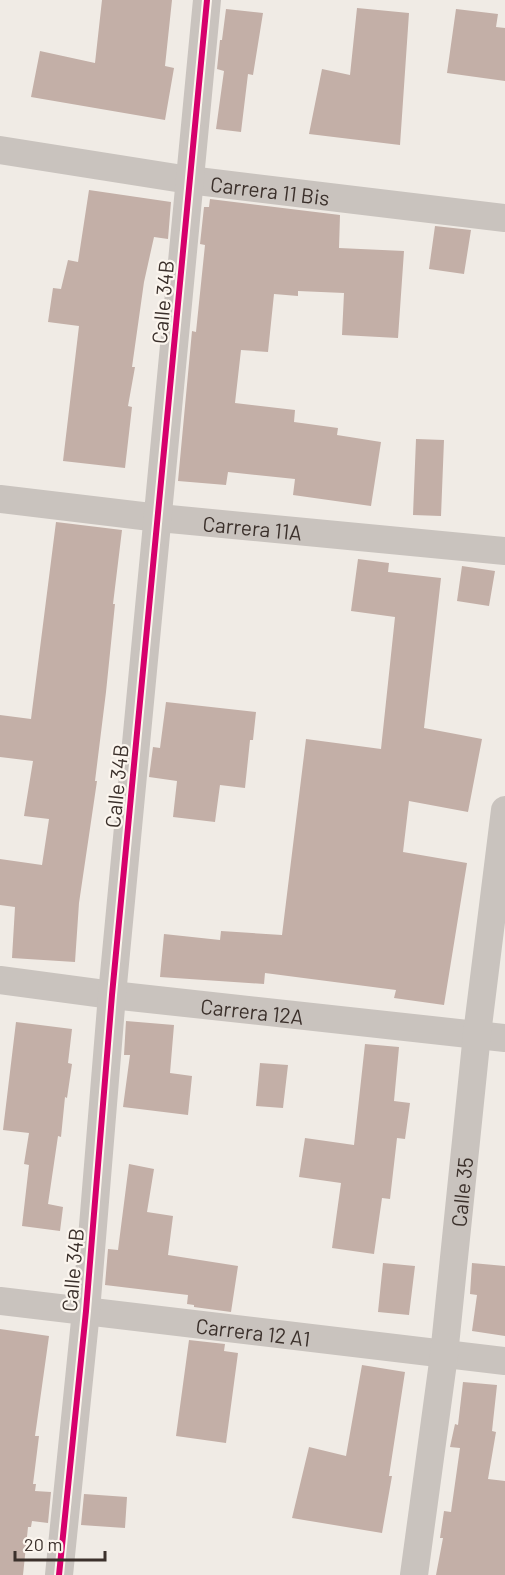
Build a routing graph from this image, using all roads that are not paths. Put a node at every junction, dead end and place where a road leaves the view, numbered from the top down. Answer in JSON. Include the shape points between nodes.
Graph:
{"nodes":[{"id":1,"x":207,"y":0,"type":"edge"},
{"id":2,"x":0,"y":150,"type":"edge"},
{"id":3,"x":189,"y":180,"type":"junction"},
{"id":4,"x":505,"y":218,"type":"edge"},
{"id":5,"x":0,"y":499,"type":"edge"},
{"id":6,"x":159,"y":518,"type":"junction"},
{"id":7,"x":505,"y":551,"type":"edge"},
{"id":8,"x":505,"y":810,"type":"edge"},
{"id":9,"x":0,"y":980,"type":"edge"},
{"id":10,"x":112,"y":995,"type":"junction"},
{"id":11,"x":477,"y":1034,"type":"junction"},
{"id":12,"x":505,"y":1038,"type":"edge"},
{"id":13,"x":0,"y":1301,"type":"edge"},
{"id":14,"x":86,"y":1311,"type":"junction"},
{"id":15,"x":444,"y":1355,"type":"junction"},
{"id":16,"x":505,"y":1361,"type":"edge"},
{"id":17,"x":59,"y":1575,"type":"edge"},
{"id":18,"x":414,"y":1575,"type":"edge"}],
"edges":[{"from":1,"to":3,"type":"street","name":"Calle 34B"},
{"from":2,"to":3,"type":"street","name":"Carrera 11 Bis"},
{"from":3,"to":4,"type":"street","name":"Carrera 11 Bis"},
{"from":3,"to":6,"type":"street","name":"Calle 34B"},
{"from":5,"to":6,"type":"street","name":"Carrera 11A"},
{"from":6,"to":7,"type":"street","name":"Carrera 11A"},
{"from":6,"to":10,"type":"street","name":"Calle 34B"},
{"from":8,"to":11,"type":"street","name":"Calle 35"},
{"from":9,"to":10,"type":"street","name":"Carrera 12A"},
{"from":10,"to":11,"type":"street","name":"Carrera 12A"},
{"from":10,"to":14,"type":"street","name":"Calle 34B"},
{"from":11,"to":12,"type":"street","name":"Carrera 12A"},
{"from":11,"to":15,"type":"street","name":"Calle 35"},
{"from":13,"to":14,"type":"street","name":"Carrera 12 A1"},
{"from":14,"to":15,"type":"street","name":"Carrera 12 A1"},
{"from":14,"to":17,"type":"street","name":"Calle 34B"},
{"from":15,"to":16,"type":"street","name":"Carrera 12 A1"},
{"from":15,"to":18,"type":"street","name":"Calle 35"}]}
